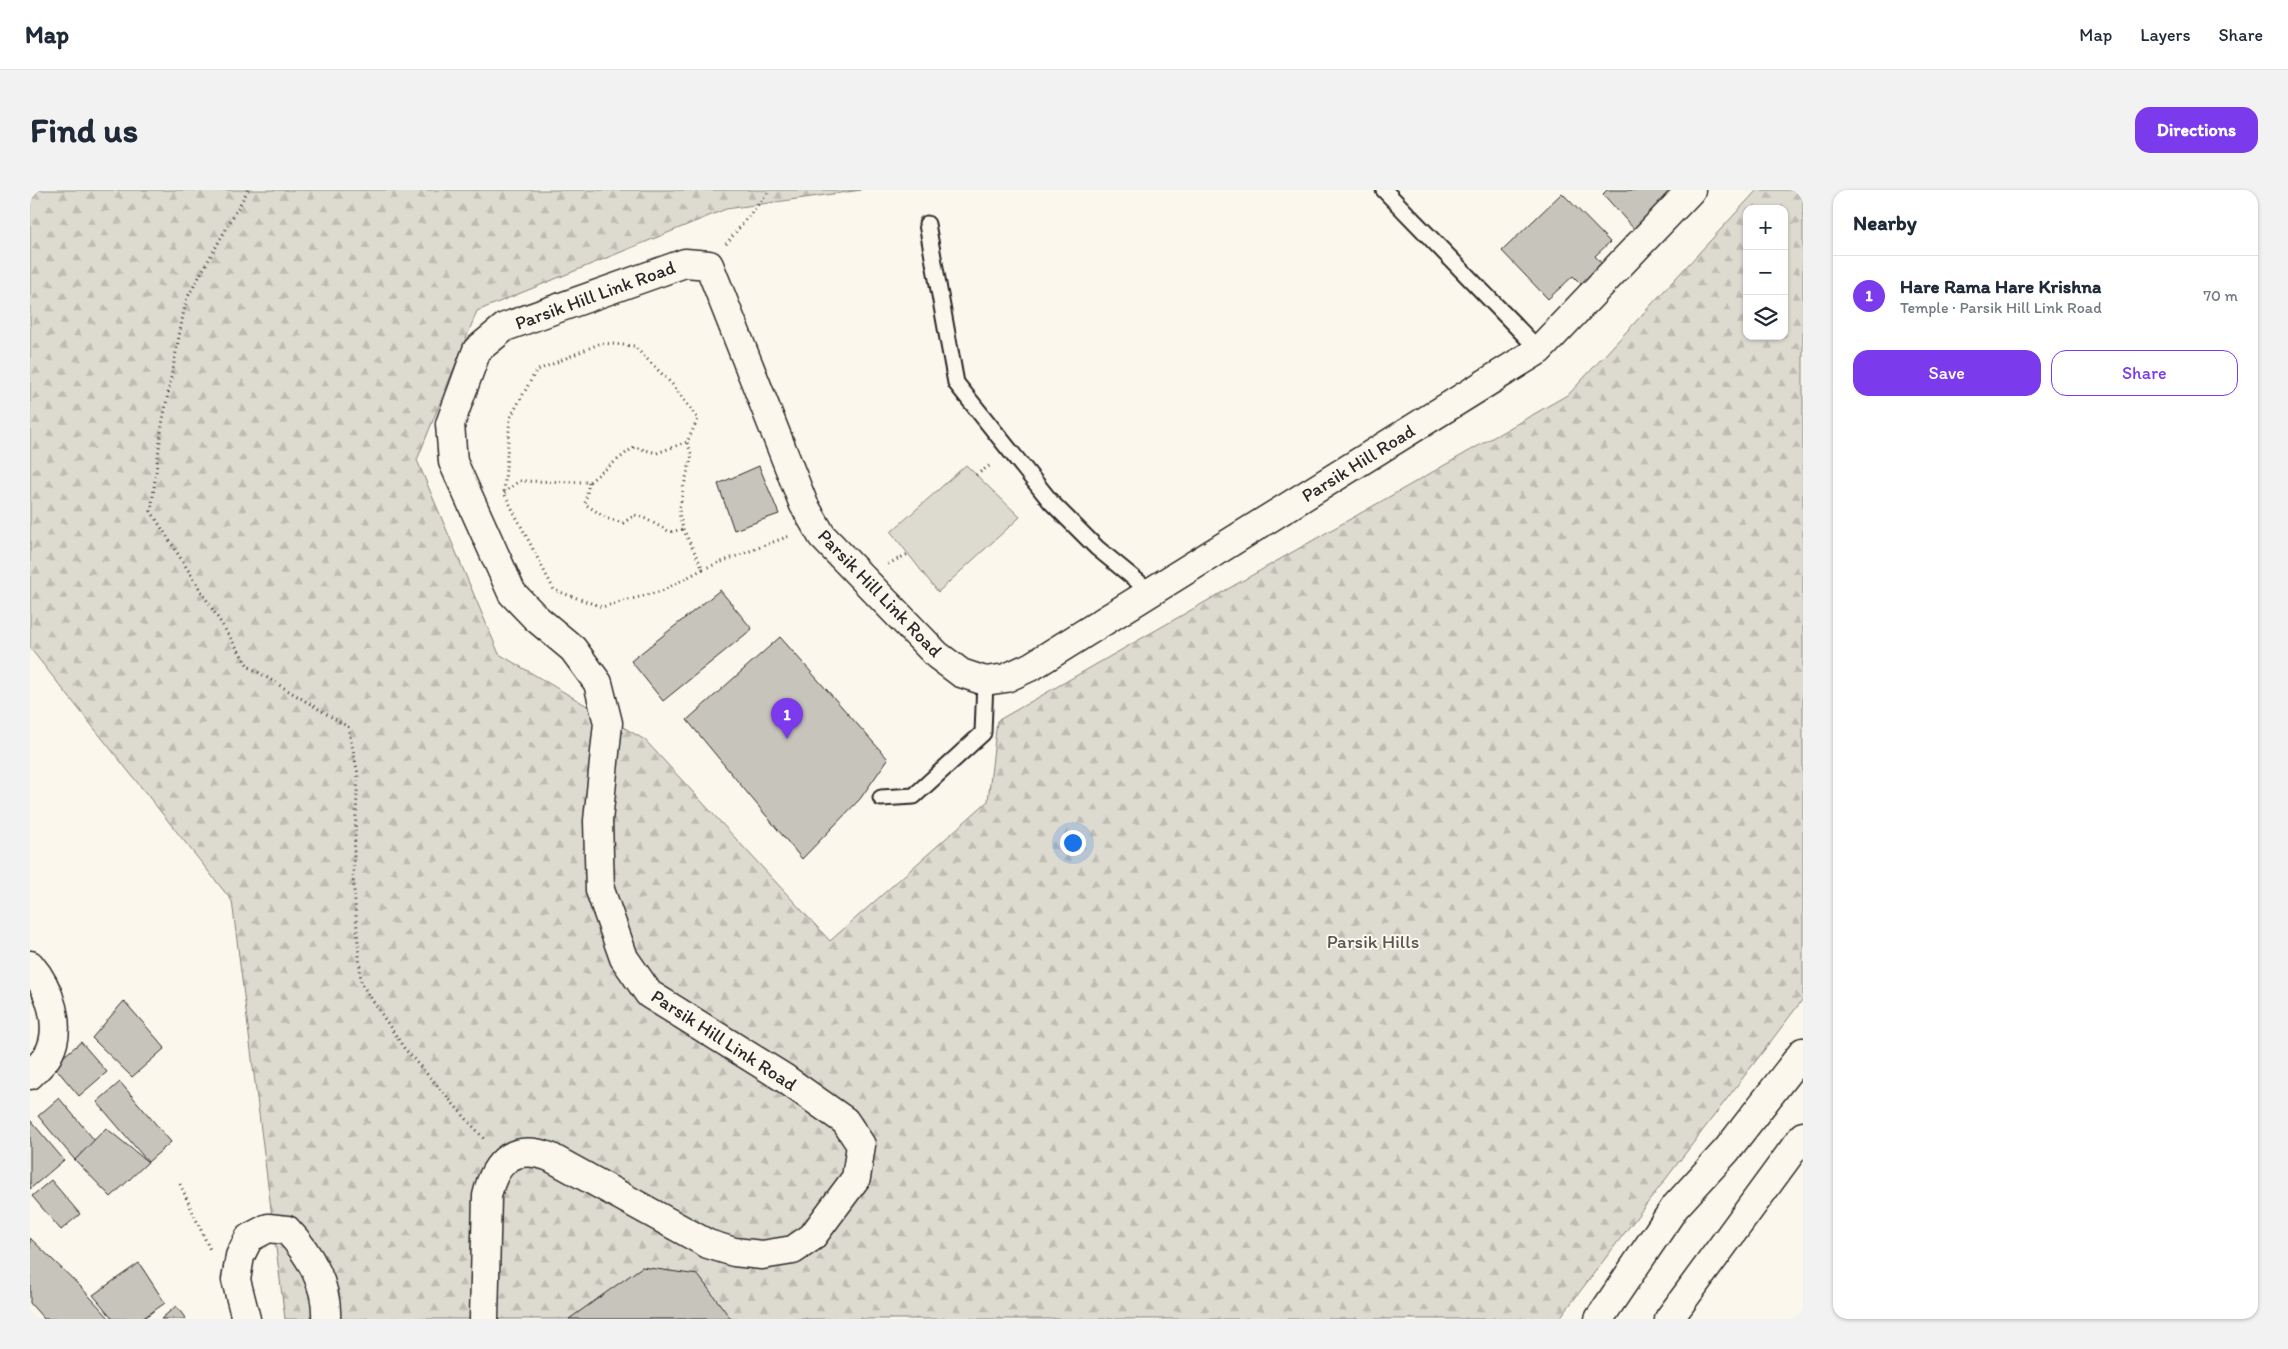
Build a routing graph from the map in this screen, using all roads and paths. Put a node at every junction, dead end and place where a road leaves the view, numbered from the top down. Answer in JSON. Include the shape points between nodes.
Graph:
{"nodes":[{"id":1,"x":248,"y":190,"type":"edge"},
{"id":2,"x":770,"y":190,"type":"edge"},
{"id":3,"x":1384,"y":190,"type":"edge"},
{"id":4,"x":1692,"y":190,"type":"edge"},
{"id":5,"x":927,"y":224,"type":"dead end"},
{"id":6,"x":709,"y":265,"type":"junction"},
{"id":7,"x":1539,"y":350,"type":"junction"},
{"id":8,"x":688,"y":442,"type":"junction"},
{"id":9,"x":590,"y":482,"type":"junction"},
{"id":10,"x":504,"y":493,"type":"junction"},
{"id":11,"x":814,"y":523,"type":"junction"},
{"id":12,"x":683,"y":530,"type":"junction"},
{"id":13,"x":703,"y":569,"type":"junction"},
{"id":14,"x":1152,"y":593,"type":"junction"},
{"id":15,"x":985,"y":681,"type":"junction"},
{"id":16,"x":881,"y":798,"type":"dead end"},
{"id":17,"x":30,"y":965,"type":"edge"},
{"id":18,"x":1803,"y":1052,"type":"edge"},
{"id":19,"x":30,"y":1075,"type":"edge"},
{"id":20,"x":1803,"y":1136,"type":"edge"},
{"id":21,"x":502,"y":1163,"type":"junction"},
{"id":22,"x":180,"y":1184,"type":"dead end"},
{"id":23,"x":236,"y":1280,"type":"junction"},
{"id":24,"x":246,"y":1319,"type":"edge"},
{"id":25,"x":326,"y":1319,"type":"edge"},
{"id":26,"x":484,"y":1319,"type":"edge"},
{"id":27,"x":1599,"y":1319,"type":"edge"},
{"id":28,"x":1669,"y":1319,"type":"edge"}],
"edges":[{"from":1,"to":21,"type":"path","via":[[186,300],[162,425],[151,511],[248,666],[348,727],[358,774],[353,876],[361,983],[404,1048]]},
{"from":2,"to":6,"type":"path"},
{"from":3,"to":7,"type":"lane"},
{"from":4,"to":7,"type":"street","name":"Parsik Hill Road"},
{"from":5,"to":14,"type":"lane","via":[[956,383],[1051,502],[1097,548]]},
{"from":6,"to":11,"type":"street","name":"Parsik Hill Link Road"},
{"from":6,"to":21,"type":"street","name":"Parsik Hill Link Road","via":[[684,263],[505,327],[477,350],[450,424],[453,462],[512,593],[573,649],[598,683],[608,723],[598,821],[600,890],[624,958],[649,994],[784,1078],[846,1121],[861,1145],[856,1178],[812,1237],[794,1250],[762,1255],[734,1252],[708,1244],[550,1157],[535,1152],[518,1153]]},
{"from":7,"to":14,"type":"street","name":"Parsik Hill Road"},
{"from":8,"to":9,"type":"path","via":[[657,453],[634,447]]},
{"from":8,"to":10,"type":"path","via":[[698,419],[672,384],[634,346],[601,343],[536,371],[510,418]]},
{"from":8,"to":12,"type":"path","via":[[692,455],[679,513]]},
{"from":9,"to":10,"type":"path","via":[[519,480]]},
{"from":9,"to":12,"type":"path","via":[[585,504],[606,518],[623,523],[635,515],[670,532]]},
{"from":10,"to":13,"type":"path","via":[[554,590],[602,607],[662,590]]},
{"from":11,"to":13,"type":"path","via":[[774,543]]},
{"from":11,"to":15,"type":"street","name":"Parsik Hill Link Road","via":[[822,536],[937,655],[962,673]]},
{"from":12,"to":13,"type":"path"},
{"from":14,"to":15,"type":"street","name":"Parsik Hill Road","via":[[1032,666],[1006,678]]},
{"from":15,"to":16,"type":"lane","via":[[983,733],[914,796]]},
{"from":17,"to":19,"type":"street","via":[[52,1003],[55,1028],[49,1054]]},
{"from":18,"to":27,"type":"street","via":[[1727,1150],[1676,1207]]},
{"from":20,"to":28,"type":"street"},
{"from":21,"to":26,"type":"street","via":[[491,1177],[487,1196]]},
{"from":22,"to":23,"type":"path","via":[[214,1259]]},
{"from":23,"to":24,"type":"street"},
{"from":23,"to":25,"type":"street","via":[[240,1256],[249,1238],[268,1228],[287,1230],[302,1245],[316,1270],[327,1307]]}]}
